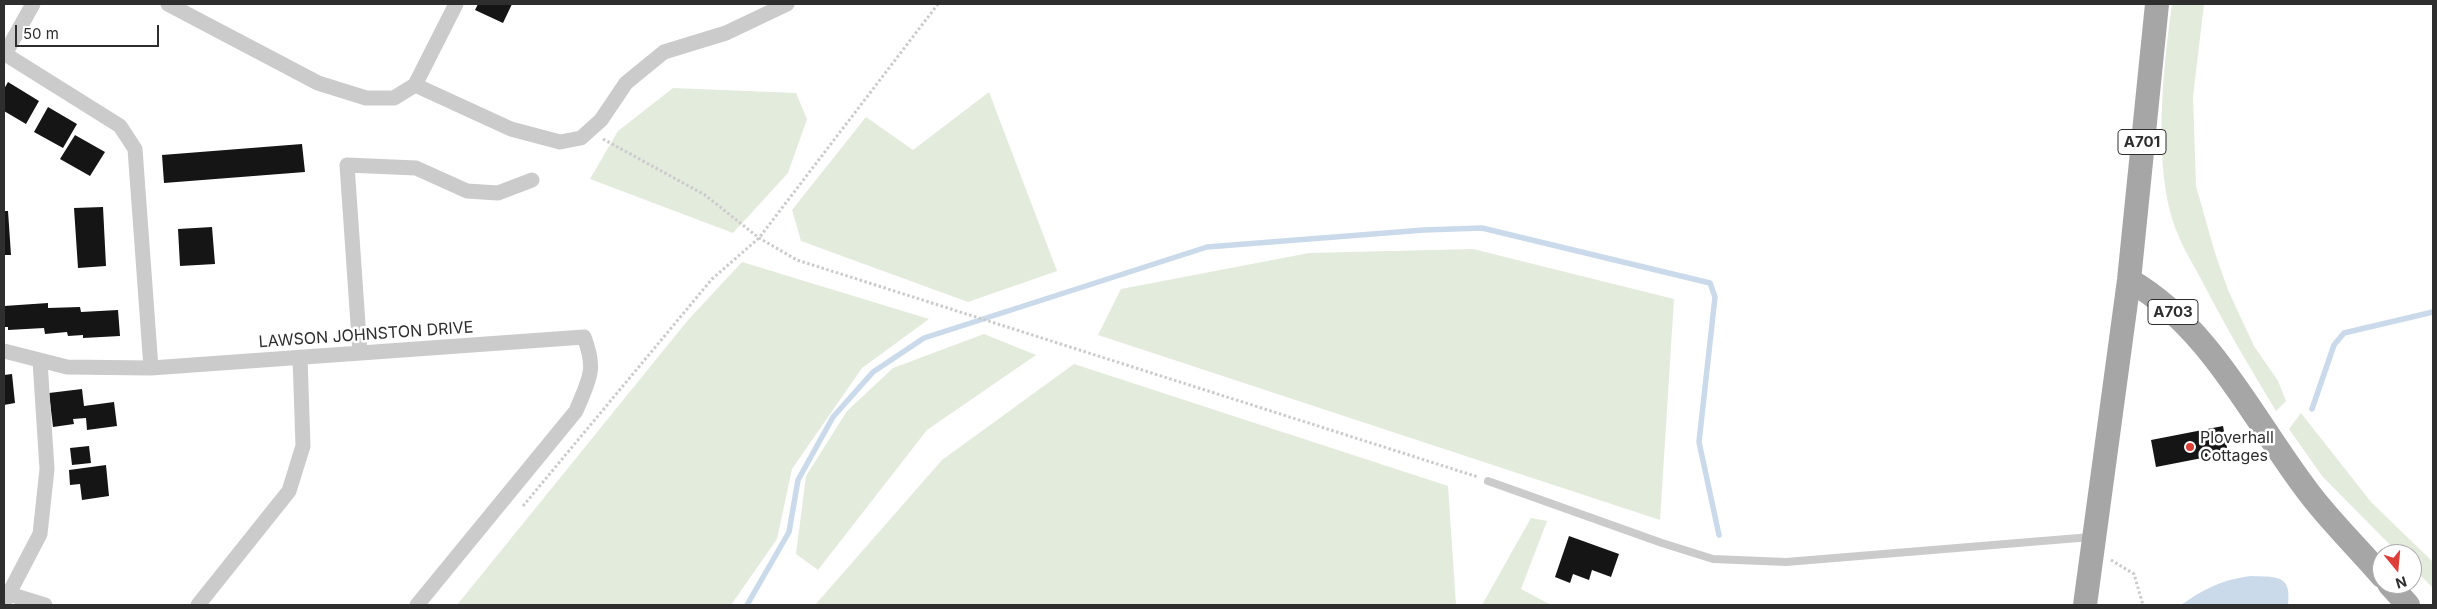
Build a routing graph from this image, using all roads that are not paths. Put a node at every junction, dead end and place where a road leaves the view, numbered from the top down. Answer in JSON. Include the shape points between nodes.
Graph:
{"nodes":[{"id":1,"x":34,"y":4,"type":"edge"},
{"id":2,"x":168,"y":4,"type":"edge"},
{"id":3,"x":456,"y":4,"type":"edge"},
{"id":4,"x":787,"y":4,"type":"edge"},
{"id":5,"x":2157,"y":4,"type":"edge"},
{"id":6,"x":5,"y":54,"type":"edge"},
{"id":7,"x":415,"y":85,"type":"junction"},
{"id":8,"x":532,"y":180,"type":"dead end"},
{"id":9,"x":2129,"y":280,"type":"junction"},
{"id":10,"x":4,"y":351,"type":"edge"},
{"id":11,"x":360,"y":353,"type":"junction"},
{"id":12,"x":300,"y":357,"type":"junction"},
{"id":13,"x":40,"y":361,"type":"junction"},
{"id":14,"x":152,"y":368,"type":"junction"},
{"id":15,"x":1488,"y":481,"type":"road end"},
{"id":16,"x":2092,"y":543,"type":"junction"},
{"id":17,"x":2372,"y":565,"type":"edge"},
{"id":18,"x":2399,"y":594,"type":"edge"},
{"id":19,"x":6,"y":598,"type":"edge"},
{"id":20,"x":45,"y":605,"type":"edge"},
{"id":21,"x":198,"y":605,"type":"edge"},
{"id":22,"x":417,"y":605,"type":"edge"},
{"id":23,"x":2085,"y":605,"type":"edge"},
{"id":24,"x":2408,"y":605,"type":"edge"}],
"edges":[{"from":1,"to":6,"type":"street"},
{"from":2,"to":7,"type":"street","via":[[318,83],[366,98],[394,98]]},
{"from":3,"to":7,"type":"street"},
{"from":4,"to":7,"type":"street","via":[[726,33],[664,52],[626,83],[601,120],[581,138],[560,142],[511,129]]},
{"from":5,"to":9,"type":"main road","number":"A701"},
{"from":6,"to":14,"type":"street","via":[[120,126],[135,149]]},
{"from":8,"to":11,"type":"street","via":[[498,193],[467,191],[416,168],[347,165]]},
{"from":9,"to":16,"type":"main road","number":"A701"},
{"from":9,"to":17,"type":"main road","number":"A703","via":[[2154,294],[2191,328],[2310,494]]},
{"from":10,"to":13,"type":"street","name":"LAWSON JOHNSTON DRIVE"},
{"from":11,"to":12,"type":"street","name":"LAWSON JOHNSTON DRIVE"},
{"from":11,"to":22,"type":"street","name":"LAWSON JOHNSTON DRIVE","via":[[584,337],[591,357],[590,375],[576,411]]},
{"from":12,"to":14,"type":"street","name":"LAWSON JOHNSTON DRIVE"},
{"from":12,"to":21,"type":"street","via":[[303,446],[289,491]]},
{"from":13,"to":14,"type":"street","name":"LAWSON JOHNSTON DRIVE","via":[[67,367]]},
{"from":13,"to":19,"type":"street","via":[[47,469],[40,534]]},
{"from":15,"to":16,"type":"lane","via":[[1662,544],[1713,559],[1786,562]]},
{"from":16,"to":23,"type":"main road","number":"A701"},
{"from":18,"to":24,"type":"main road"},
{"from":19,"to":20,"type":"street"}]}
